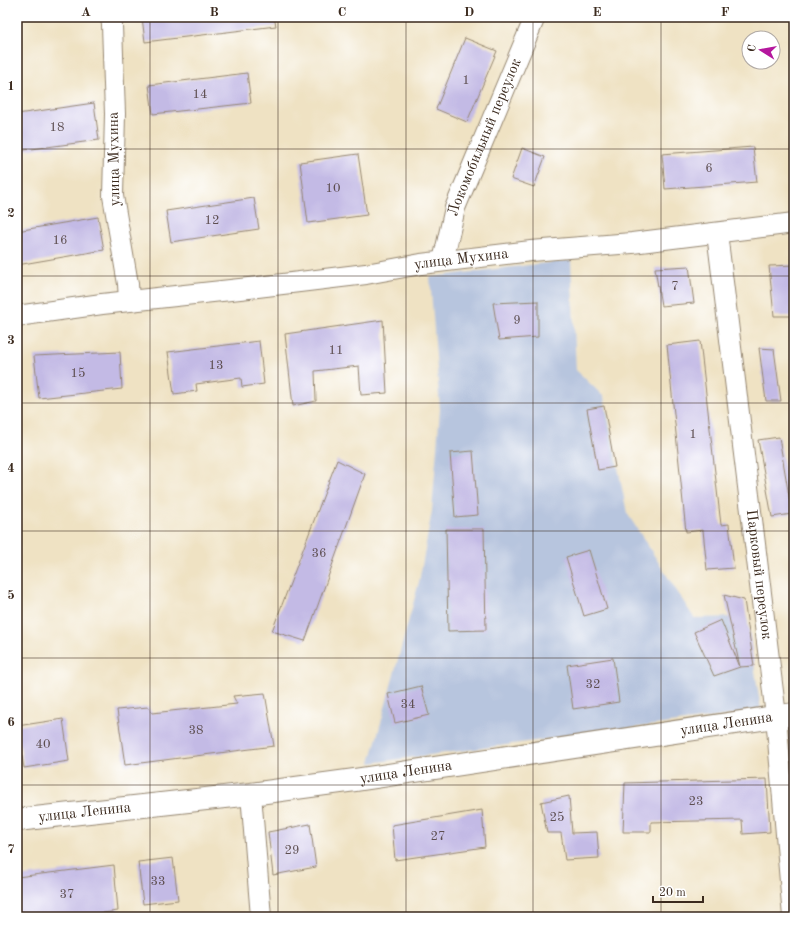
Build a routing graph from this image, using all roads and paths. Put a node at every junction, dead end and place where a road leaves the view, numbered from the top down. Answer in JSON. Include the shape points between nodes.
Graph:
{"nodes":[{"id":1,"x":111,"y":17,"type":"edge"},
{"id":2,"x":535,"y":17,"type":"edge"},
{"id":3,"x":794,"y":223,"type":"edge"},
{"id":4,"x":717,"y":233,"type":"junction"},
{"id":5,"x":443,"y":261,"type":"junction"},
{"id":6,"x":129,"y":301,"type":"junction"},
{"id":7,"x":17,"y":316,"type":"edge"},
{"id":8,"x":785,"y":715,"type":"edge"},
{"id":9,"x":251,"y":794,"type":"junction"},
{"id":10,"x":17,"y":820,"type":"edge"},
{"id":11,"x":261,"y":917,"type":"edge"},
{"id":12,"x":793,"y":917,"type":"edge"}],
"edges":[{"from":1,"to":6,"type":"street","name":"улица Мухина","via":[[115,114],[113,196]]},
{"from":2,"to":5,"type":"street","name":"Локомобильный переулок","via":[[455,208]]},
{"from":3,"to":4,"type":"street","name":"улица Мухина"},
{"from":4,"to":5,"type":"street","name":"улица Мухина"},
{"from":4,"to":8,"type":"street","name":"Парковый переулок"},
{"from":5,"to":6,"type":"street","name":"улица Мухина","via":[[366,274]]},
{"from":6,"to":7,"type":"street","name":"улица Мухина"},
{"from":8,"to":9,"type":"main road","name":"улица Ленина"},
{"from":8,"to":12,"type":"street","name":"Парковый переулок"},
{"from":9,"to":10,"type":"main road","name":"улица Ленина"},
{"from":9,"to":11,"type":"street"}]}
